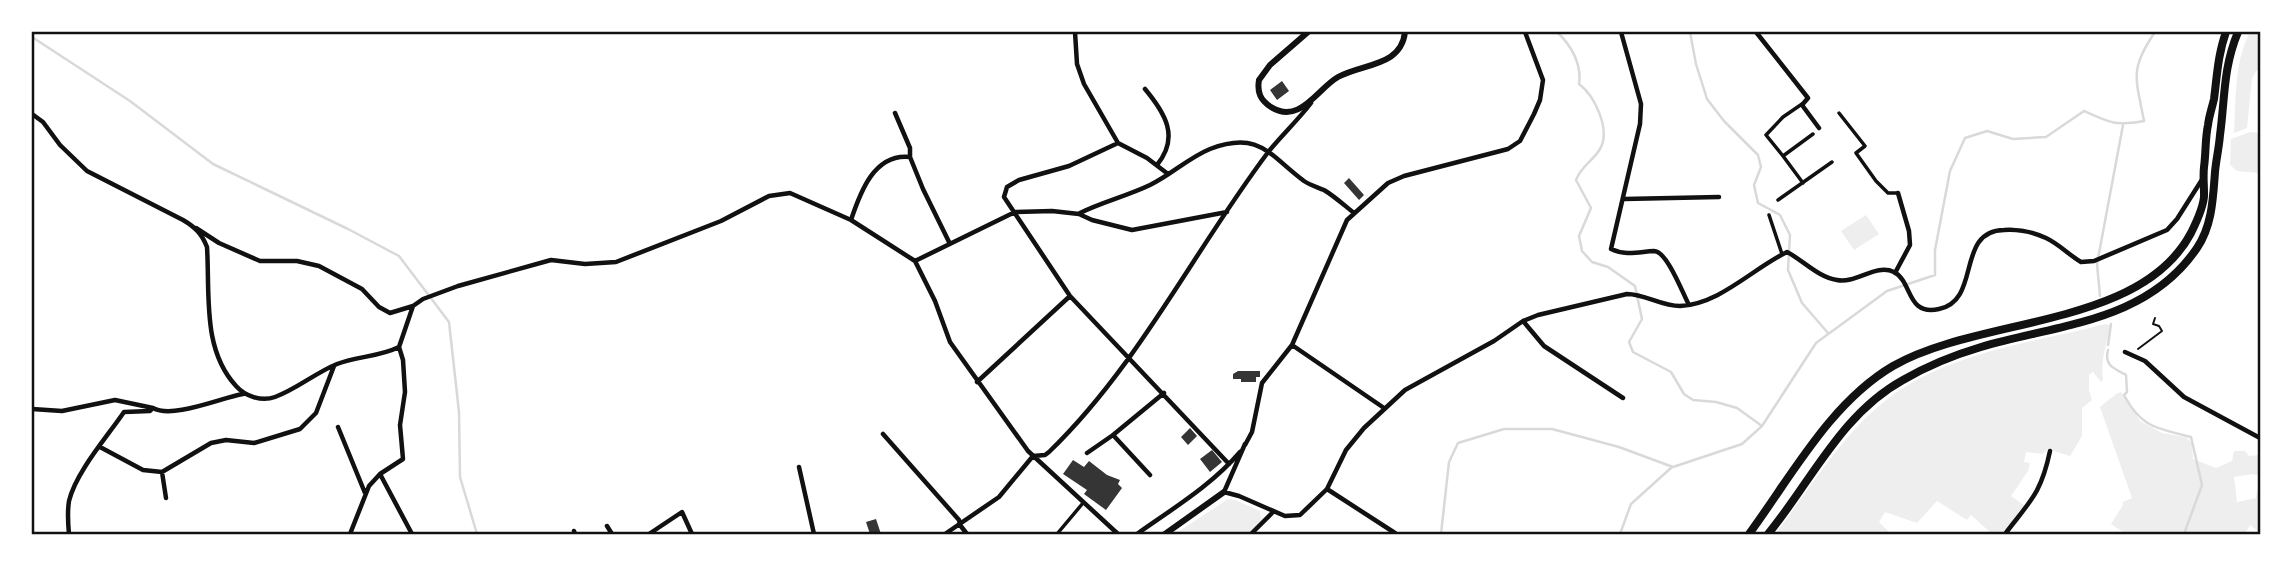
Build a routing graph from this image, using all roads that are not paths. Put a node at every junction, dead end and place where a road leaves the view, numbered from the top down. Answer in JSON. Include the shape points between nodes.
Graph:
{"nodes":[{"id":1,"x":1075,"y":32,"type":"edge"},
{"id":2,"x":1308,"y":32,"type":"edge"},
{"id":3,"x":1405,"y":32,"type":"edge"},
{"id":4,"x":1525,"y":32,"type":"edge"},
{"id":5,"x":1621,"y":32,"type":"edge"},
{"id":6,"x":1756,"y":32,"type":"edge"},
{"id":7,"x":2226,"y":32,"type":"edge"},
{"id":8,"x":2238,"y":32,"type":"edge"},
{"id":9,"x":1145,"y":89,"type":"dead end"},
{"id":10,"x":1311,"y":102,"type":"junction"},
{"id":11,"x":1802,"y":104,"type":"junction"},
{"id":12,"x":895,"y":113,"type":"dead end"},
{"id":13,"x":1839,"y":113,"type":"dead end"},
{"id":14,"x":32,"y":114,"type":"edge"},
{"id":15,"x":1819,"y":128,"type":"dead end"},
{"id":16,"x":1813,"y":134,"type":"dead end"},
{"id":17,"x":1118,"y":143,"type":"junction"},
{"id":18,"x":1270,"y":151,"type":"junction"},
{"id":19,"x":1783,"y":156,"type":"junction"},
{"id":20,"x":910,"y":157,"type":"junction"},
{"id":21,"x":1832,"y":162,"type":"dead end"},
{"id":22,"x":1157,"y":165,"type":"junction"},
{"id":23,"x":1168,"y":174,"type":"junction"},
{"id":24,"x":2203,"y":178,"type":"junction"},
{"id":25,"x":2214,"y":181,"type":"junction"},
{"id":26,"x":1803,"y":183,"type":"junction"},
{"id":27,"x":1898,"y":193,"type":"joint"},
{"id":28,"x":1719,"y":197,"type":"dead end"},
{"id":29,"x":1624,"y":199,"type":"junction"},
{"id":30,"x":1777,"y":200,"type":"dead end"},
{"id":31,"x":1015,"y":212,"type":"junction"},
{"id":32,"x":1228,"y":212,"type":"junction"},
{"id":33,"x":1354,"y":213,"type":"junction"},
{"id":34,"x":1079,"y":214,"type":"junction"},
{"id":35,"x":1769,"y":215,"type":"dead end"},
{"id":36,"x":851,"y":220,"type":"junction"},
{"id":37,"x":196,"y":228,"type":"junction"},
{"id":38,"x":950,"y":244,"type":"junction"},
{"id":39,"x":1782,"y":254,"type":"junction"},
{"id":40,"x":915,"y":261,"type":"junction"},
{"id":41,"x":1895,"y":273,"type":"junction"},
{"id":42,"x":1070,"y":296,"type":"junction"},
{"id":43,"x":1689,"y":305,"type":"junction"},
{"id":44,"x":413,"y":306,"type":"junction"},
{"id":45,"x":1523,"y":321,"type":"junction"},
{"id":46,"x":1292,"y":345,"type":"junction"},
{"id":47,"x":399,"y":347,"type":"junction"},
{"id":48,"x":2125,"y":352,"type":"dead end"},
{"id":49,"x":1129,"y":357,"type":"junction"},
{"id":50,"x":334,"y":365,"type":"junction"},
{"id":51,"x":977,"y":382,"type":"junction"},
{"id":52,"x":1164,"y":393,"type":"junction"},
{"id":53,"x":244,"y":394,"type":"junction"},
{"id":54,"x":1623,"y":398,"type":"dead end"},
{"id":55,"x":153,"y":408,"type":"junction"},
{"id":56,"x":1384,"y":408,"type":"junction"},
{"id":57,"x":32,"y":409,"type":"edge"},
{"id":58,"x":338,"y":427,"type":"dead end"},
{"id":59,"x":883,"y":434,"type":"dead end"},
{"id":60,"x":1113,"y":435,"type":"junction"},
{"id":61,"x":2260,"y":438,"type":"edge"},
{"id":62,"x":1245,"y":444,"type":"junction"},
{"id":63,"x":100,"y":447,"type":"junction"},
{"id":64,"x":2050,"y":451,"type":"dead end"},
{"id":65,"x":1087,"y":453,"type":"dead end"},
{"id":66,"x":1033,"y":456,"type":"junction"},
{"id":67,"x":1229,"y":464,"type":"junction"},
{"id":68,"x":799,"y":467,"type":"dead end"},
{"id":69,"x":162,"y":472,"type":"junction"},
{"id":70,"x":380,"y":474,"type":"junction"},
{"id":71,"x":1150,"y":475,"type":"dead end"},
{"id":72,"x":1327,"y":489,"type":"junction"},
{"id":73,"x":1224,"y":492,"type":"junction"},
{"id":74,"x":366,"y":493,"type":"junction"},
{"id":75,"x":166,"y":498,"type":"dead end"},
{"id":76,"x":1083,"y":503,"type":"junction"},
{"id":77,"x":1181,"y":503,"type":"junction"},
{"id":78,"x":1273,"y":512,"type":"junction"},
{"id":79,"x":1191,"y":516,"type":"junction"},
{"id":80,"x":960,"y":525,"type":"junction"},
{"id":81,"x":607,"y":526,"type":"dead end"},
{"id":82,"x":411,"y":533,"type":"edge"},
{"id":83,"x":1395,"y":533,"type":"edge"},
{"id":84,"x":69,"y":534,"type":"edge"},
{"id":85,"x":350,"y":534,"type":"edge"},
{"id":86,"x":612,"y":534,"type":"edge"},
{"id":87,"x":649,"y":534,"type":"edge"},
{"id":88,"x":692,"y":534,"type":"edge"},
{"id":89,"x":814,"y":534,"type":"edge"},
{"id":90,"x":945,"y":534,"type":"edge"},
{"id":91,"x":967,"y":534,"type":"edge"},
{"id":92,"x":1057,"y":534,"type":"edge"},
{"id":93,"x":1118,"y":534,"type":"edge"},
{"id":94,"x":1137,"y":534,"type":"edge"},
{"id":95,"x":1165,"y":534,"type":"edge"},
{"id":96,"x":1251,"y":534,"type":"edge"},
{"id":97,"x":1749,"y":534,"type":"edge"},
{"id":98,"x":1769,"y":534,"type":"edge"},
{"id":99,"x":2005,"y":534,"type":"edge"}],
"edges":[{"from":1,"to":17,"type":"street","via":[[1084,84]]},
{"from":2,"to":10,"type":"main road","via":[[1259,80],[1260,97],[1279,111],[1287,113]]},
{"from":3,"to":10,"type":"main road","via":[[1397,52],[1339,77]]},
{"from":4,"to":33,"type":"street","via":[[1543,80],[1540,100],[1520,141],[1508,149],[1388,183]]},
{"from":5,"to":29,"type":"street","via":[[1641,104],[1638,143]]},
{"from":6,"to":11,"type":"street","via":[[1808,98]]},
{"from":7,"to":24,"type":"highway","via":[[2207,125]]},
{"from":8,"to":25,"type":"highway","via":[[2228,60]]},
{"from":9,"to":22,"type":"street","via":[[1165,114],[1168,130],[1165,155]]},
{"from":10,"to":18,"type":"street"},
{"from":11,"to":15,"type":"street"},
{"from":11,"to":19,"type":"street","via":[[1766,135]]},
{"from":12,"to":20,"type":"street"},
{"from":13,"to":27,"type":"street","via":[[1865,146],[1856,153],[1876,181],[1888,193]]},
{"from":14,"to":37,"type":"street","via":[[87,170]]},
{"from":16,"to":19,"type":"street"},
{"from":17,"to":22,"type":"street"},
{"from":17,"to":31,"type":"street","via":[[1007,187],[1004,197]]},
{"from":18,"to":23,"type":"street","via":[[1250,144],[1212,148]]},
{"from":18,"to":32,"type":"street"},
{"from":18,"to":33,"type":"street","via":[[1306,182]]},
{"from":19,"to":26,"type":"street"},
{"from":20,"to":36,"type":"street","via":[[902,156],[875,170]]},
{"from":20,"to":38,"type":"street"},
{"from":21,"to":26,"type":"street"},
{"from":22,"to":23,"type":"street"},
{"from":23,"to":34,"type":"street"},
{"from":24,"to":25,"type":"street"},
{"from":24,"to":41,"type":"street","via":[[2167,230],[2094,261],[2081,262],[2052,241],[2020,230],[1984,234],[1957,298],[1938,310],[1915,303]]},
{"from":24,"to":97,"type":"highway","via":[[2205,197],[2191,233],[2155,276],[2110,299],[1943,344],[1891,368],[1857,395],[1818,438]]},
{"from":25,"to":98,"type":"highway","via":[[2209,226],[2184,265],[2158,289],[2123,310],[1981,347],[1901,381],[1862,410],[1843,432]]},
{"from":26,"to":30,"type":"street"},
{"from":27,"to":41,"type":"street","via":[[1910,245]]},
{"from":28,"to":29,"type":"street"},
{"from":29,"to":43,"type":"street","via":[[1611,247],[1634,255],[1661,253]]},
{"from":31,"to":34,"type":"street"},
{"from":31,"to":38,"type":"street"},
{"from":31,"to":42,"type":"street"},
{"from":32,"to":34,"type":"street","via":[[1132,230]]},
{"from":32,"to":49,"type":"street"},
{"from":33,"to":46,"type":"street","via":[[1332,250]]},
{"from":35,"to":39,"type":"street"},
{"from":36,"to":40,"type":"street"},
{"from":36,"to":44,"type":"street","via":[[790,193],[769,196],[721,221],[616,262],[551,260],[458,286]]},
{"from":37,"to":44,"type":"street","via":[[260,261],[319,266],[362,289],[390,313]]},
{"from":37,"to":53,"type":"street","via":[[207,247],[216,357]]},
{"from":38,"to":40,"type":"street"},
{"from":39,"to":41,"type":"street","via":[[1798,257],[1820,274],[1839,281],[1882,270]]},
{"from":39,"to":43,"type":"street","via":[[1726,290]]},
{"from":40,"to":51,"type":"street","via":[[950,342]]},
{"from":42,"to":49,"type":"street"},
{"from":42,"to":51,"type":"street"},
{"from":43,"to":45,"type":"street","via":[[1630,294]]},
{"from":44,"to":47,"type":"street"},
{"from":45,"to":54,"type":"street","via":[[1544,346]]},
{"from":45,"to":56,"type":"street","via":[[1405,390]]},
{"from":46,"to":56,"type":"street"},
{"from":46,"to":62,"type":"street","via":[[1262,383],[1252,432]]},
{"from":47,"to":50,"type":"street"},
{"from":47,"to":70,"type":"street","via":[[404,382],[403,459]]},
{"from":48,"to":61,"type":"street","via":[[2145,361],[2184,397]]},
{"from":49,"to":52,"type":"street"},
{"from":49,"to":66,"type":"street","via":[[1064,438],[1045,455]]},
{"from":50,"to":53,"type":"street","via":[[273,398]]},
{"from":50,"to":69,"type":"street","via":[[316,413],[300,429],[254,443],[211,443]]},
{"from":51,"to":66,"type":"street"},
{"from":52,"to":60,"type":"street"},
{"from":52,"to":67,"type":"street"},
{"from":53,"to":55,"type":"street","via":[[175,411]]},
{"from":55,"to":57,"type":"street","via":[[115,400],[62,411]]},
{"from":55,"to":63,"type":"street","via":[[124,412]]},
{"from":56,"to":72,"type":"street","via":[[1346,450]]},
{"from":58,"to":74,"type":"street"},
{"from":59,"to":80,"type":"street"},
{"from":60,"to":65,"type":"street"},
{"from":60,"to":71,"type":"street"},
{"from":62,"to":67,"type":"street"},
{"from":62,"to":73,"type":"street"},
{"from":63,"to":69,"type":"street","via":[[143,470]]},
{"from":63,"to":84,"type":"street","via":[[69,500]]},
{"from":64,"to":99,"type":"street","via":[[2040,486]]},
{"from":66,"to":76,"type":"street"},
{"from":66,"to":80,"type":"street","via":[[999,497]]},
{"from":67,"to":77,"type":"street"},
{"from":68,"to":89,"type":"street"},
{"from":69,"to":75,"type":"street"},
{"from":70,"to":74,"type":"street"},
{"from":70,"to":82,"type":"street"},
{"from":72,"to":78,"type":"street","via":[[1300,515]]},
{"from":72,"to":83,"type":"street"},
{"from":73,"to":78,"type":"street"},
{"from":73,"to":79,"type":"main road"},
{"from":74,"to":85,"type":"street"},
{"from":76,"to":92,"type":"street"},
{"from":76,"to":93,"type":"street"},
{"from":77,"to":79,"type":"street"},
{"from":77,"to":94,"type":"street"},
{"from":78,"to":96,"type":"street"},
{"from":79,"to":95,"type":"main road"},
{"from":80,"to":90,"type":"street"},
{"from":80,"to":91,"type":"street"},
{"from":81,"to":86,"type":"street"},
{"from":87,"to":88,"type":"street","via":[[682,512]]}]}
